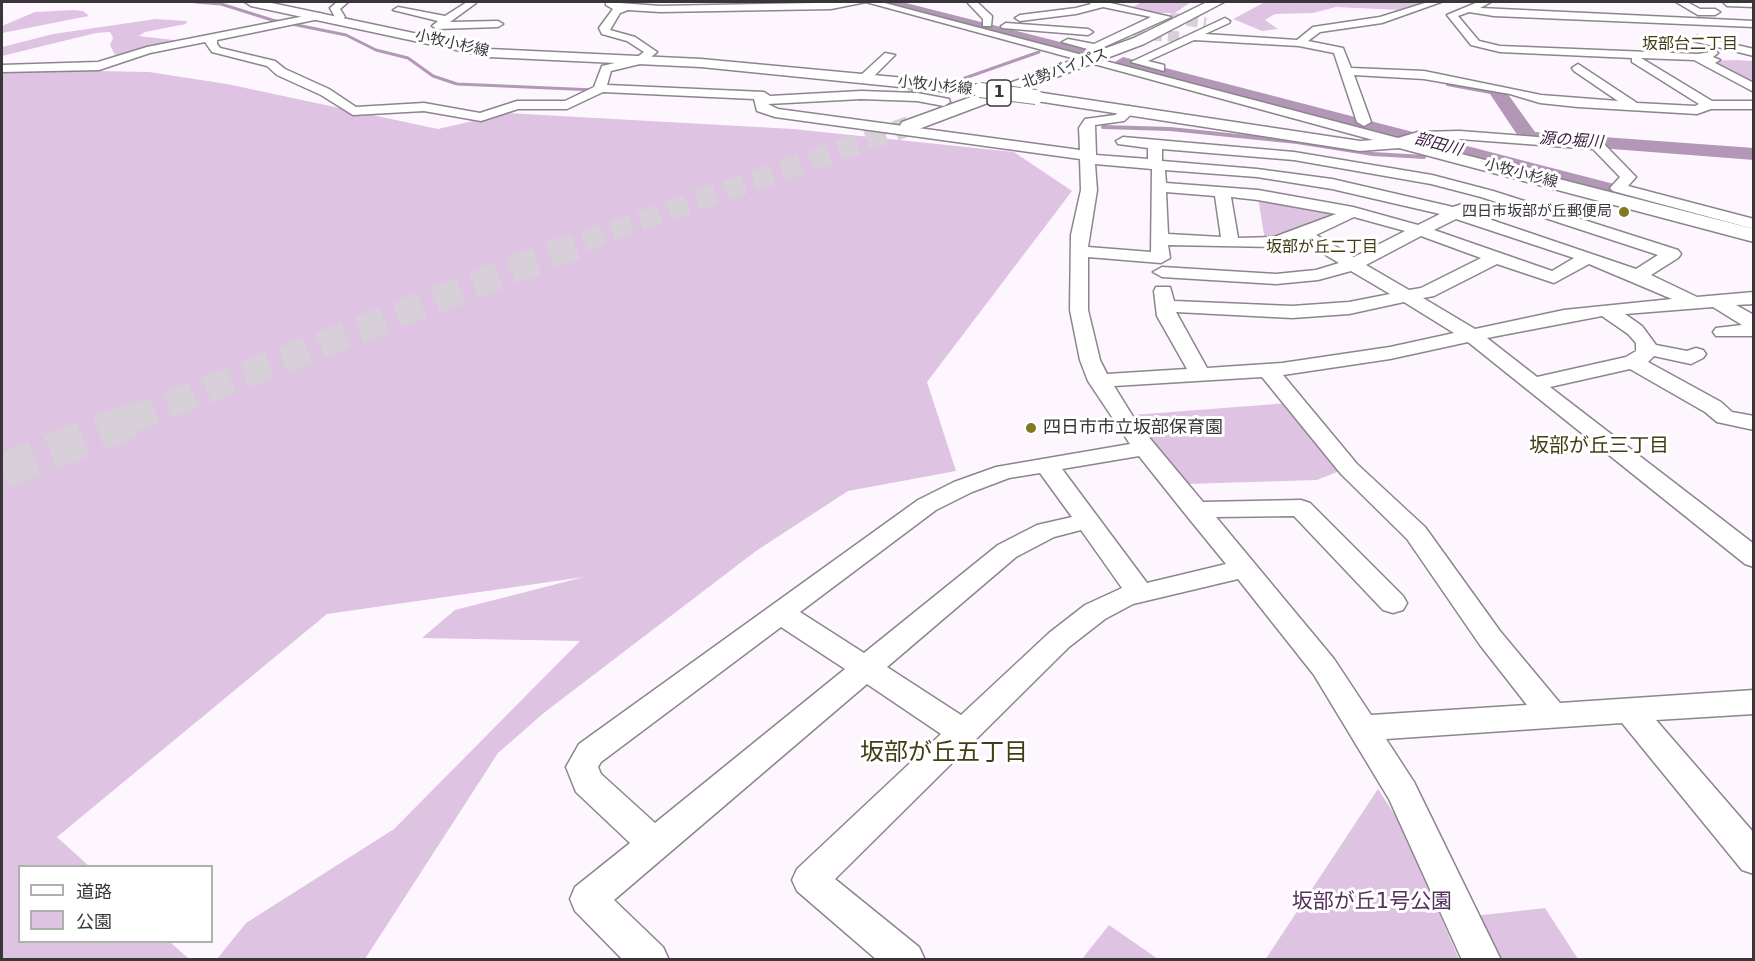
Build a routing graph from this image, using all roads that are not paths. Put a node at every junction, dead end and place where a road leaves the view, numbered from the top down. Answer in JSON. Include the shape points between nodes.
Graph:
{"nodes":[{"id":1,"x":251,"y":2,"type":"edge"},
{"id":2,"x":343,"y":2,"type":"edge"},
{"id":3,"x":608,"y":2,"type":"edge"},
{"id":4,"x":861,"y":2,"type":"edge"},
{"id":5,"x":871,"y":2,"type":"edge"},
{"id":6,"x":972,"y":2,"type":"edge"},
{"id":7,"x":1217,"y":2,"type":"edge"},
{"id":8,"x":1436,"y":2,"type":"edge"},
{"id":9,"x":1486,"y":2,"type":"edge"},
{"id":10,"x":1681,"y":2,"type":"edge"},
{"id":11,"x":1726,"y":2,"type":"edge"},
{"id":12,"x":471,"y":3,"type":"dead end"},
{"id":13,"x":1096,"y":3,"type":"edge"},
{"id":14,"x":807,"y":4,"type":"edge"},
{"id":15,"x":1754,"y":4,"type":"edge"},
{"id":16,"x":626,"y":8,"type":"junction"},
{"id":17,"x":398,"y":9,"type":"dead end"},
{"id":18,"x":1469,"y":9,"type":"junction"},
{"id":19,"x":1494,"y":13,"type":"junction"},
{"id":20,"x":1539,"y":15,"type":"junction"},
{"id":21,"x":1751,"y":15,"type":"edge"},
{"id":22,"x":320,"y":16,"type":"junction"},
{"id":23,"x":1586,"y":17,"type":"junction"},
{"id":24,"x":1635,"y":19,"type":"junction"},
{"id":25,"x":338,"y":20,"type":"junction"},
{"id":26,"x":1665,"y":20,"type":"junction"},
{"id":27,"x":442,"y":22,"type":"junction"},
{"id":28,"x":1216,"y":23,"type":"dead end"},
{"id":29,"x":1717,"y":23,"type":"junction"},
{"id":30,"x":498,"y":24,"type":"dead end"},
{"id":31,"x":1754,"y":24,"type":"edge"},
{"id":32,"x":983,"y":25,"type":"junction"},
{"id":33,"x":1603,"y":30,"type":"dead end"},
{"id":34,"x":1651,"y":30,"type":"dead end"},
{"id":35,"x":423,"y":37,"type":"junction"},
{"id":36,"x":1188,"y":37,"type":"junction"},
{"id":37,"x":211,"y":39,"type":"junction"},
{"id":38,"x":1751,"y":39,"type":"edge"},
{"id":39,"x":1620,"y":42,"type":"dead end"},
{"id":40,"x":1299,"y":43,"type":"junction"},
{"id":41,"x":1676,"y":43,"type":"dead end"},
{"id":42,"x":1535,"y":51,"type":"junction"},
{"id":43,"x":1585,"y":53,"type":"junction"},
{"id":44,"x":1712,"y":53,"type":"junction"},
{"id":45,"x":889,"y":55,"type":"dead end"},
{"id":46,"x":1636,"y":57,"type":"junction"},
{"id":47,"x":1750,"y":57,"type":"edge"},
{"id":48,"x":639,"y":61,"type":"junction"},
{"id":49,"x":1090,"y":61,"type":"junction"},
{"id":50,"x":1578,"y":68,"type":"dead end"},
{"id":51,"x":2,"y":69,"type":"edge"},
{"id":52,"x":1345,"y":71,"type":"junction"},
{"id":53,"x":865,"y":78,"type":"junction"},
{"id":54,"x":1527,"y":84,"type":"dead end"},
{"id":55,"x":1754,"y":88,"type":"edge"},
{"id":56,"x":598,"y":89,"type":"junction"},
{"id":57,"x":1512,"y":91,"type":"junction"},
{"id":58,"x":761,"y":98,"type":"junction"},
{"id":59,"x":945,"y":102,"type":"dead end"},
{"id":60,"x":1709,"y":105,"type":"junction"},
{"id":61,"x":1754,"y":105,"type":"edge"},
{"id":62,"x":1634,"y":106,"type":"junction"},
{"id":63,"x":1265,"y":107,"type":"junction"},
{"id":64,"x":1130,"y":110,"type":"junction"},
{"id":65,"x":1364,"y":122,"type":"junction"},
{"id":66,"x":1333,"y":125,"type":"junction"},
{"id":67,"x":909,"y":126,"type":"tunnel mouth"},
{"id":68,"x":1233,"y":126,"type":"junction"},
{"id":69,"x":1258,"y":130,"type":"junction"},
{"id":70,"x":1409,"y":139,"type":"junction"},
{"id":71,"x":1123,"y":141,"type":"dead end"},
{"id":72,"x":1155,"y":144,"type":"junction"},
{"id":73,"x":1089,"y":158,"type":"junction"},
{"id":74,"x":1315,"y":159,"type":"junction"},
{"id":75,"x":1157,"y":165,"type":"junction"},
{"id":76,"x":1304,"y":180,"type":"junction"},
{"id":77,"x":1158,"y":187,"type":"junction"},
{"id":78,"x":1222,"y":191,"type":"junction"},
{"id":79,"x":1487,"y":194,"type":"junction"},
{"id":80,"x":1353,"y":213,"type":"junction"},
{"id":81,"x":1455,"y":213,"type":"junction"},
{"id":82,"x":1754,"y":224,"type":"edge"},
{"id":83,"x":1422,"y":231,"type":"junction"},
{"id":84,"x":1303,"y":234,"type":"junction"},
{"id":85,"x":1754,"y":236,"type":"edge"},
{"id":86,"x":1160,"y":239,"type":"junction"},
{"id":87,"x":1230,"y":243,"type":"junction"},
{"id":88,"x":1079,"y":251,"type":"junction"},
{"id":89,"x":1588,"y":257,"type":"junction"},
{"id":90,"x":1496,"y":258,"type":"junction"},
{"id":91,"x":1354,"y":264,"type":"junction"},
{"id":92,"x":1161,"y":265,"type":"junction"},
{"id":93,"x":1638,"y":276,"type":"junction"},
{"id":94,"x":1407,"y":297,"type":"junction"},
{"id":95,"x":1754,"y":298,"type":"edge"},
{"id":96,"x":1715,"y":300,"type":"junction"},
{"id":97,"x":1693,"y":302,"type":"junction"},
{"id":98,"x":1164,"y":306,"type":"junction"},
{"id":99,"x":1606,"y":310,"type":"junction"},
{"id":100,"x":1754,"y":324,"type":"edge"},
{"id":101,"x":1754,"y":330,"type":"edge"},
{"id":102,"x":1722,"y":332,"type":"dead end"},
{"id":103,"x":1471,"y":335,"type":"junction"},
{"id":104,"x":1696,"y":354,"type":"dead end"},
{"id":105,"x":1640,"y":356,"type":"junction"},
{"id":106,"x":1269,"y":370,"type":"junction"},
{"id":107,"x":1201,"y":375,"type":"junction"},
{"id":108,"x":1100,"y":381,"type":"junction"},
{"id":109,"x":1534,"y":384,"type":"junction"},
{"id":110,"x":1754,"y":423,"type":"edge"},
{"id":111,"x":1144,"y":448,"type":"junction"},
{"id":112,"x":1046,"y":464,"type":"junction"},
{"id":113,"x":1195,"y":510,"type":"junction"},
{"id":114,"x":1087,"y":521,"type":"junction"},
{"id":115,"x":1754,"y":558,"type":"edge"},
{"id":116,"x":1244,"y":569,"type":"junction"},
{"id":117,"x":1140,"y":593,"type":"junction"},
{"id":118,"x":1393,"y":603,"type":"dead end"},
{"id":119,"x":782,"y":613,"type":"junction"},
{"id":120,"x":865,"y":666,"type":"junction"},
{"id":121,"x":1754,"y":702,"type":"edge"},
{"id":122,"x":1630,"y":711,"type":"junction"},
{"id":123,"x":1552,"y":716,"type":"junction"},
{"id":124,"x":1364,"y":728,"type":"junction"},
{"id":125,"x":963,"y":732,"type":"junction"},
{"id":126,"x":1743,"y":833,"type":"edge"},
{"id":127,"x":654,"y":844,"type":"junction"},
{"id":128,"x":1754,"y":859,"type":"edge"},
{"id":129,"x":643,"y":957,"type":"edge"},
{"id":130,"x":906,"y":960,"type":"edge"},
{"id":131,"x":1482,"y":960,"type":"edge"}],
"edges":[{"from":1,"to":22,"type":"main road","name":"小牧小杉線"},
{"from":2,"to":25,"type":"street","via":[[335,8]]},
{"from":3,"to":16,"type":"street"},
{"from":4,"to":14,"type":"street","via":[[840,6]]},
{"from":5,"to":32,"type":"street"},
{"from":6,"to":32,"type":"street"},
{"from":7,"to":49,"type":"highway","name":"北勢バイパス","number":"1"},
{"from":8,"to":40,"type":"street","via":[[1382,20],[1317,29]]},
{"from":9,"to":18,"type":"street"},
{"from":9,"to":26,"type":"street","via":[[1645,7]]},
{"from":10,"to":21,"type":"street","via":[[1698,12]]},
{"from":11,"to":15,"type":"street"},
{"from":11,"to":21,"type":"street"},
{"from":12,"to":27,"type":"street"},
{"from":13,"to":32,"type":"street","via":[[1076,11]]},
{"from":13,"to":32,"type":"street","via":[[1166,17],[1095,48]]},
{"from":14,"to":16,"type":"street"},
{"from":16,"to":48,"type":"street","via":[[616,11],[604,28],[651,51]]},
{"from":17,"to":27,"type":"street"},
{"from":18,"to":19,"type":"street"},
{"from":18,"to":42,"type":"street","via":[[1452,15],[1475,43]]},
{"from":19,"to":20,"type":"street"},
{"from":19,"to":42,"type":"street"},
{"from":20,"to":23,"type":"street"},
{"from":20,"to":43,"type":"street"},
{"from":22,"to":25,"type":"main road","name":"小牧小杉線"},
{"from":22,"to":37,"type":"street"},
{"from":23,"to":24,"type":"street"},
{"from":23,"to":33,"type":"street"},
{"from":24,"to":26,"type":"street"},
{"from":24,"to":34,"type":"street"},
{"from":25,"to":35,"type":"main road","name":"小牧小杉線"},
{"from":26,"to":29,"type":"street"},
{"from":26,"to":47,"type":"street","via":[[1703,41]]},
{"from":27,"to":30,"type":"street"},
{"from":27,"to":35,"type":"street"},
{"from":28,"to":36,"type":"street"},
{"from":29,"to":31,"type":"street"},
{"from":29,"to":38,"type":"street"},
{"from":32,"to":49,"type":"street"},
{"from":35,"to":48,"type":"main road","name":"小牧小杉線","via":[[489,54]]},
{"from":36,"to":40,"type":"street"},
{"from":36,"to":65,"type":"street","via":[[1137,62]]},
{"from":37,"to":51,"type":"street","via":[[147,50],[99,66]]},
{"from":37,"to":56,"type":"street","via":[[216,50],[271,63],[353,111],[424,107],[481,117],[517,105],[567,105]]},
{"from":39,"to":46,"type":"street"},
{"from":40,"to":52,"type":"street","via":[[1339,50]]},
{"from":41,"to":44,"type":"street"},
{"from":42,"to":43,"type":"street"},
{"from":43,"to":46,"type":"street"},
{"from":44,"to":46,"type":"street","via":[[1699,57]]},
{"from":44,"to":47,"type":"street"},
{"from":45,"to":53,"type":"street"},
{"from":46,"to":60,"type":"street"},
{"from":47,"to":55,"type":"street","via":[[1700,60]]},
{"from":48,"to":53,"type":"main road","name":"小牧小杉線"},
{"from":48,"to":56,"type":"street","via":[[606,69]]},
{"from":49,"to":63,"type":"street"},
{"from":49,"to":67,"type":"highway","name":"北勢バイパス","number":"1"},
{"from":50,"to":62,"type":"street"},
{"from":52,"to":57,"type":"street","via":[[1414,74]]},
{"from":52,"to":65,"type":"street"},
{"from":53,"to":64,"type":"main road","name":"小牧小杉線","bridge":true},
{"from":54,"to":57,"type":"street","via":[[1526,88]]},
{"from":56,"to":58,"type":"street"},
{"from":57,"to":62,"type":"street","via":[[1540,99]]},
{"from":58,"to":59,"type":"street","via":[[861,95]]},
{"from":58,"to":73,"type":"street","via":[[762,108],[775,113]]},
{"from":60,"to":61,"type":"street"},
{"from":60,"to":62,"type":"street","via":[[1697,110]]},
{"from":63,"to":66,"type":"street"},
{"from":63,"to":68,"type":"street","via":[[1235,120]]},
{"from":64,"to":68,"type":"main road","name":"小牧小杉線"},
{"from":64,"to":73,"type":"street","via":[[1119,118],[1086,126]]},
{"from":65,"to":70,"type":"street"},
{"from":66,"to":69,"type":"main road","via":[[1318,134]]},
{"from":66,"to":70,"type":"street"},
{"from":68,"to":69,"type":"main road","name":"小牧小杉線"},
{"from":69,"to":70,"type":"main road","name":"小牧小杉線","via":[[1360,146]]},
{"from":70,"to":82,"type":"street","via":[[1460,135],[1598,144],[1628,177],[1618,188]]},
{"from":70,"to":85,"type":"main road","name":"小牧小杉線"},
{"from":71,"to":72,"type":"street"},
{"from":72,"to":74,"type":"street"},
{"from":72,"to":75,"type":"street"},
{"from":73,"to":75,"type":"street"},
{"from":73,"to":88,"type":"street","via":[[1088,205],[1079,235]]},
{"from":74,"to":76,"type":"street"},
{"from":74,"to":79,"type":"street"},
{"from":75,"to":76,"type":"street"},
{"from":75,"to":77,"type":"street"},
{"from":76,"to":81,"type":"street"},
{"from":77,"to":78,"type":"street"},
{"from":77,"to":86,"type":"street"},
{"from":78,"to":80,"type":"street"},
{"from":78,"to":87,"type":"street"},
{"from":79,"to":81,"type":"street"},
{"from":79,"to":93,"type":"street","via":[[1672,254]]},
{"from":80,"to":83,"type":"street"},
{"from":80,"to":84,"type":"street"},
{"from":81,"to":83,"type":"street"},
{"from":81,"to":89,"type":"street"},
{"from":83,"to":90,"type":"street"},
{"from":83,"to":91,"type":"street"},
{"from":84,"to":87,"type":"street","via":[[1275,242]]},
{"from":84,"to":91,"type":"street"},
{"from":86,"to":87,"type":"street"},
{"from":86,"to":92,"type":"street"},
{"from":88,"to":92,"type":"street"},
{"from":88,"to":108,"type":"street","via":[[1081,325]]},
{"from":89,"to":90,"type":"street","via":[[1554,278]]},
{"from":89,"to":93,"type":"street"},
{"from":90,"to":94,"type":"street","via":[[1427,292]]},
{"from":91,"to":92,"type":"street","via":[[1318,275],[1287,278]]},
{"from":91,"to":94,"type":"street"},
{"from":92,"to":98,"type":"street"},
{"from":93,"to":97,"type":"street"},
{"from":94,"to":98,"type":"street","via":[[1307,312]]},
{"from":94,"to":103,"type":"street"},
{"from":95,"to":96,"type":"street"},
{"from":96,"to":97,"type":"street"},
{"from":96,"to":100,"type":"street"},
{"from":97,"to":99,"type":"street"},
{"from":98,"to":107,"type":"street"},
{"from":99,"to":103,"type":"street"},
{"from":99,"to":105,"type":"street","via":[[1641,334]]},
{"from":101,"to":102,"type":"street"},
{"from":103,"to":106,"type":"street"},
{"from":103,"to":109,"type":"street"},
{"from":104,"to":105,"type":"street","via":[[1691,358]]},
{"from":105,"to":109,"type":"street"},
{"from":105,"to":110,"type":"street","via":[[1725,417]]},
{"from":106,"to":107,"type":"street"},
{"from":106,"to":123,"type":"street","via":[[1349,470],[1416,533],[1490,638]]},
{"from":107,"to":108,"type":"street"},
{"from":108,"to":111,"type":"street"},
{"from":109,"to":115,"type":"street"},
{"from":111,"to":112,"type":"street"},
{"from":111,"to":113,"type":"street"},
{"from":112,"to":114,"type":"street"},
{"from":112,"to":119,"type":"street","via":[[982,479],[927,505]]},
{"from":113,"to":116,"type":"street"},
{"from":113,"to":118,"type":"street","via":[[1301,508]]},
{"from":114,"to":117,"type":"street"},
{"from":114,"to":120,"type":"street","via":[[1046,531],[1006,551]]},
{"from":116,"to":117,"type":"street"},
{"from":116,"to":124,"type":"street","via":[[1324,667]]},
{"from":117,"to":125,"type":"street","via":[[1110,604],[1077,625]]},
{"from":119,"to":120,"type":"street"},
{"from":119,"to":127,"type":"street","via":[[597,747],[585,760],[583,774],[588,782]]},
{"from":120,"to":125,"type":"street"},
{"from":120,"to":127,"type":"street"},
{"from":121,"to":122,"type":"street"},
{"from":122,"to":123,"type":"street"},
{"from":122,"to":126,"type":"street"},
{"from":123,"to":124,"type":"street"},
{"from":124,"to":131,"type":"street","via":[[1402,792]]},
{"from":125,"to":130,"type":"street","via":[[810,880]]},
{"from":126,"to":128,"type":"street"},
{"from":127,"to":129,"type":"street","via":[[588,899]]}]}
